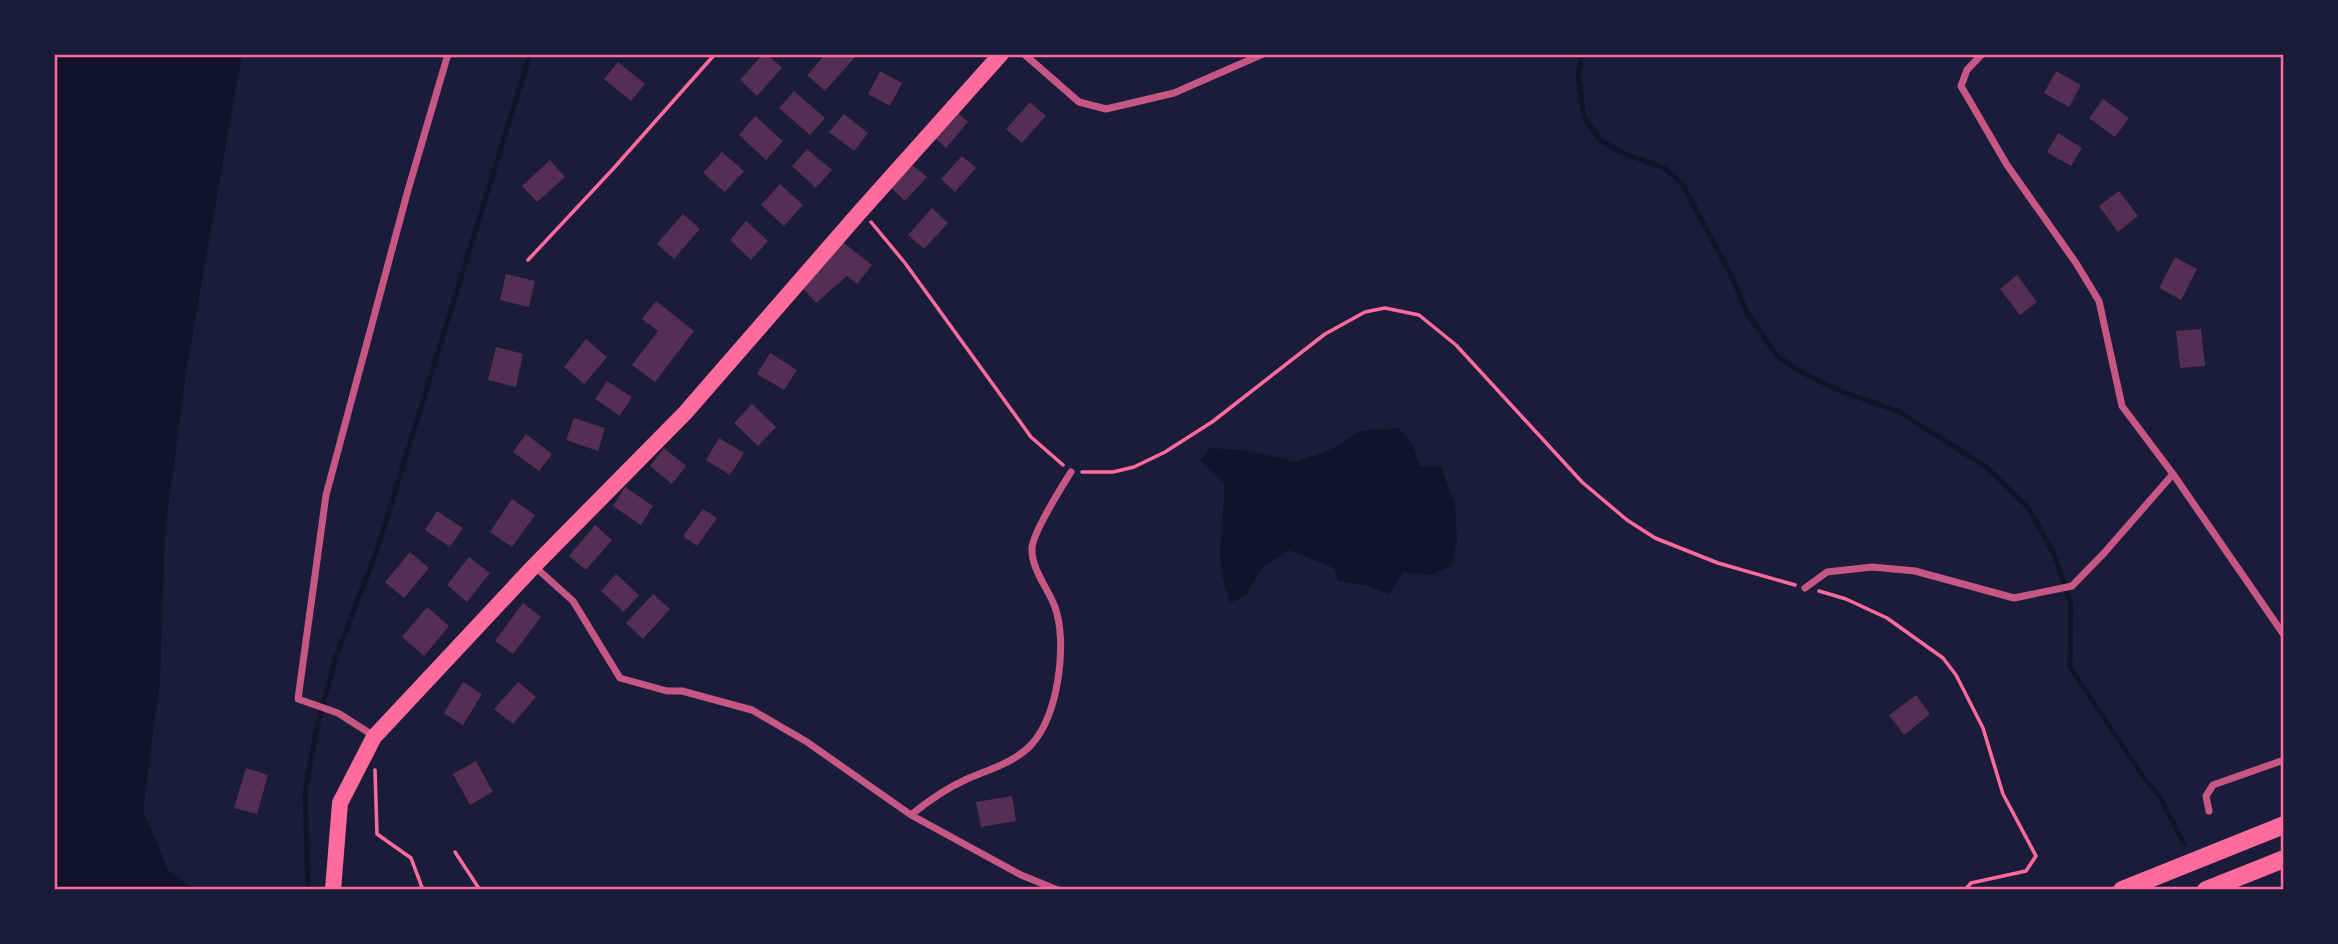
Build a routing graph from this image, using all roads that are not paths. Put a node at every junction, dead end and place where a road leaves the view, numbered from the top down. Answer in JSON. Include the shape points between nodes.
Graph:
{"nodes":[{"id":1,"x":448,"y":54,"type":"edge"},
{"id":2,"x":1001,"y":54,"type":"edge"},
{"id":3,"x":1024,"y":54,"type":"edge"},
{"id":4,"x":1263,"y":54,"type":"edge"},
{"id":5,"x":1982,"y":54,"type":"edge"},
{"id":6,"x":1071,"y":472,"type":"road end"},
{"id":7,"x":2173,"y":474,"type":"junction"},
{"id":8,"x":534,"y":566,"type":"junction"},
{"id":9,"x":1805,"y":587,"type":"road end"},
{"id":10,"x":2284,"y":635,"type":"edge"},
{"id":11,"x":374,"y":737,"type":"junction"},
{"id":12,"x":2284,"y":760,"type":"edge"},
{"id":13,"x":2209,"y":811,"type":"dead end"},
{"id":14,"x":911,"y":815,"type":"junction"},
{"id":15,"x":2284,"y":819,"type":"edge"},
{"id":16,"x":2284,"y":825,"type":"edge"},
{"id":17,"x":2284,"y":859,"type":"edge"},
{"id":18,"x":2155,"y":876,"type":"junction"},
{"id":19,"x":333,"y":890,"type":"edge"},
{"id":20,"x":1058,"y":890,"type":"edge"},
{"id":21,"x":2122,"y":890,"type":"edge"},
{"id":22,"x":2206,"y":890,"type":"edge"}],
"edges":[{"from":1,"to":11,"type":"street","via":[[326,495],[298,699],[338,713]]},
{"from":2,"to":8,"type":"highway","via":[[685,413]]},
{"from":3,"to":4,"type":"street","via":[[1079,102],[1106,109],[1174,93]]},
{"from":5,"to":7,"type":"street","via":[[1967,70],[1961,86],[2007,165],[2099,301],[2122,406]]},
{"from":6,"to":14,"type":"street","via":[[1032,544],[1032,560],[1061,628],[1061,666],[1047,719],[1032,744],[1012,760],[935,795]]},
{"from":7,"to":9,"type":"street","via":[[2072,586],[2014,598],[1915,571],[1872,567],[1827,572]]},
{"from":7,"to":10,"type":"street"},
{"from":8,"to":11,"type":"highway"},
{"from":8,"to":14,"type":"street","via":[[573,601],[620,678],[752,710],[807,742]]},
{"from":11,"to":19,"type":"highway","via":[[340,803]]},
{"from":12,"to":13,"type":"street","via":[[2213,785],[2206,796]]},
{"from":14,"to":20,"type":"street"},
{"from":15,"to":18,"type":"highway"},
{"from":16,"to":18,"type":"highway"},
{"from":17,"to":22,"type":"highway"},
{"from":18,"to":21,"type":"highway"}]}
